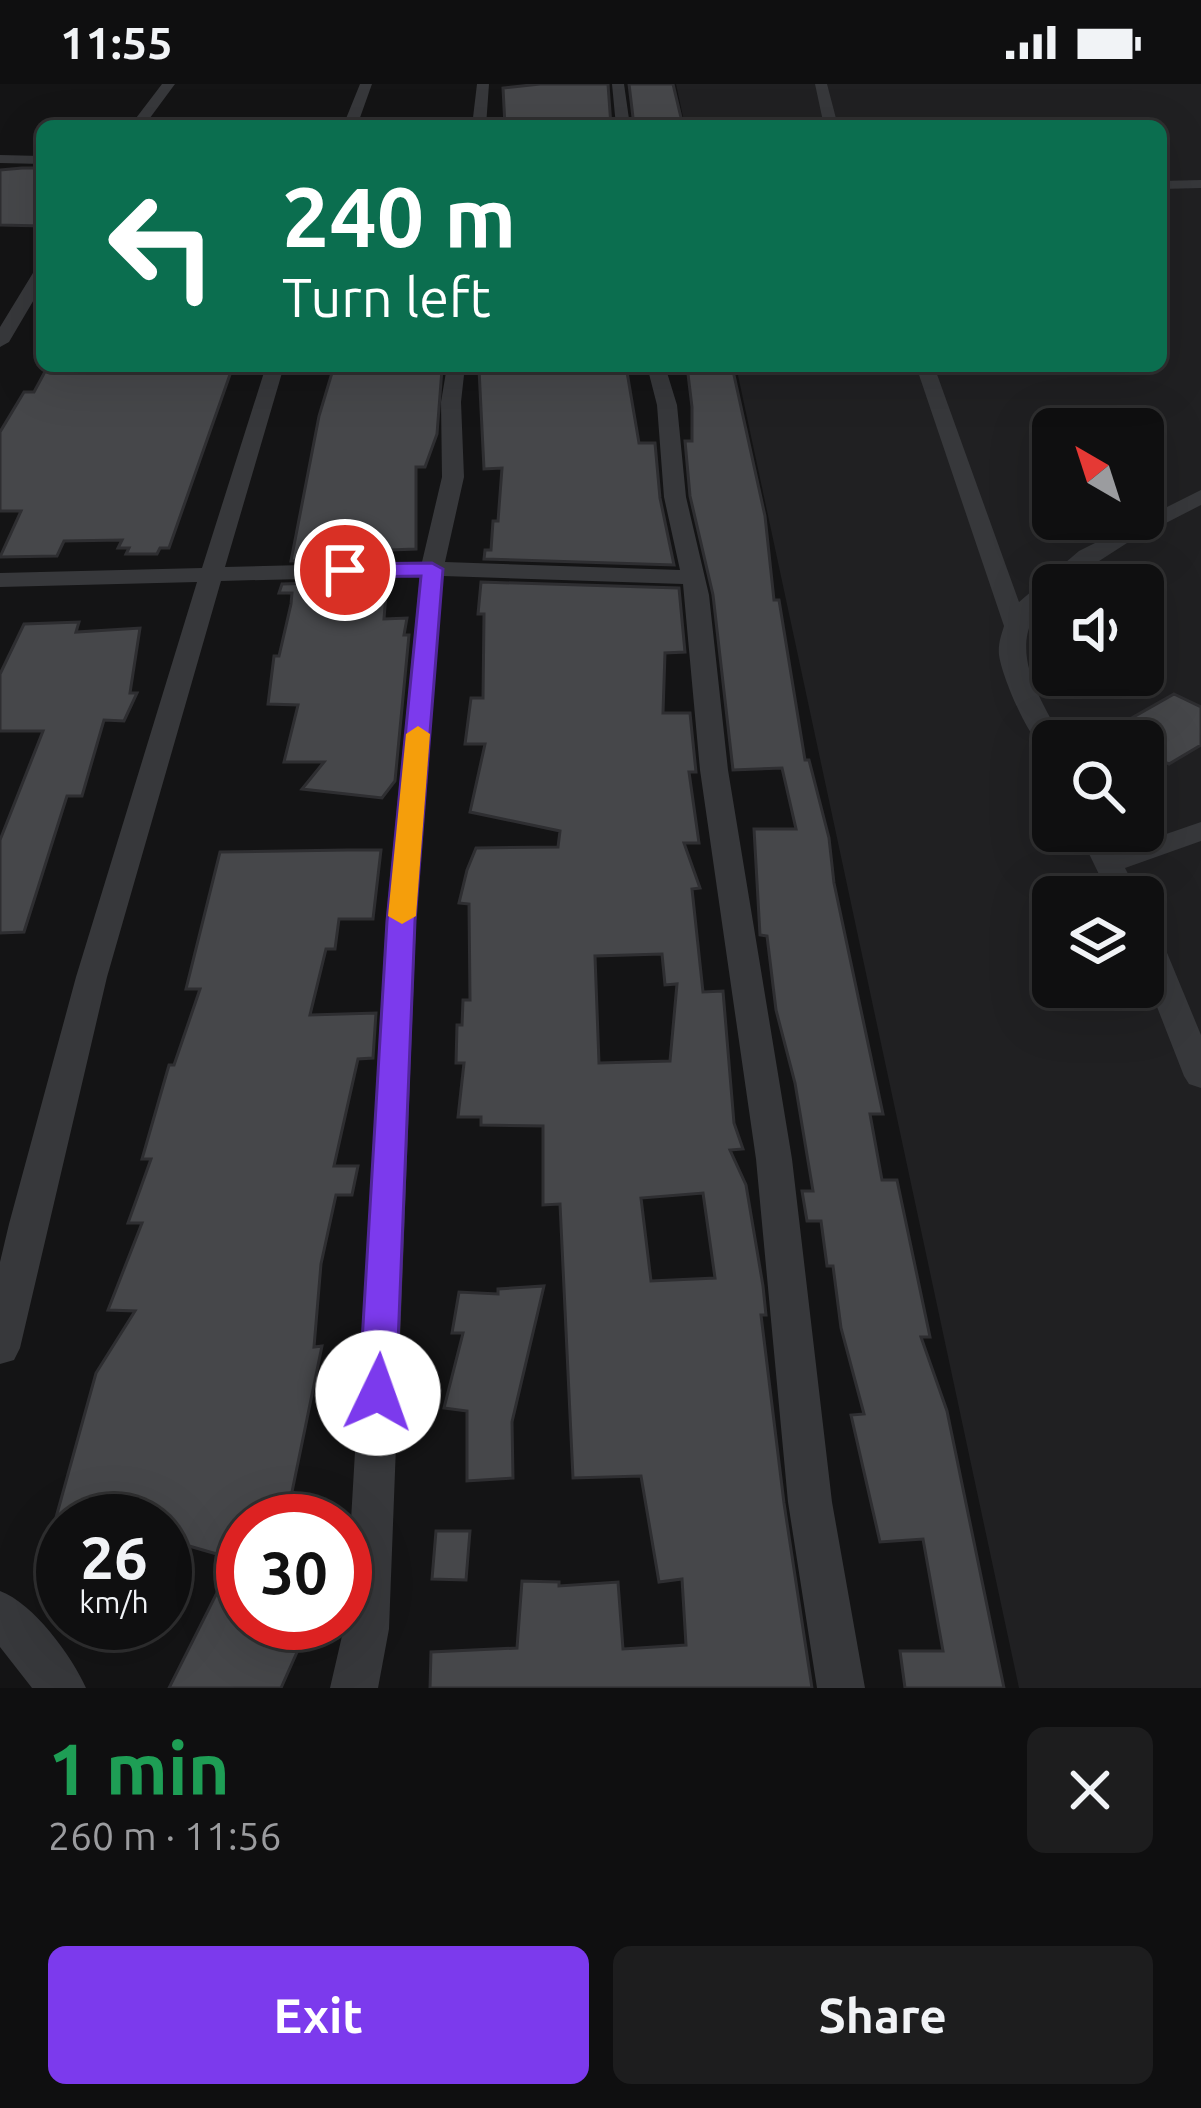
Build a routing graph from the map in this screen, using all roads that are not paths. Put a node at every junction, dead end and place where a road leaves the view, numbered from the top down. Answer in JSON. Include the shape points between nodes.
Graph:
{"nodes":[{"id":1,"x":169,"y":84,"type":"edge"},
{"id":2,"x":366,"y":84,"type":"edge"},
{"id":3,"x":483,"y":84,"type":"edge"},
{"id":4,"x":618,"y":84,"type":"edge"},
{"id":5,"x":821,"y":84,"type":"edge"},
{"id":6,"x":142,"y":120,"type":"edge"},
{"id":7,"x":352,"y":120,"type":"edge"},
{"id":8,"x":480,"y":120,"type":"edge"},
{"id":9,"x":622,"y":120,"type":"edge"},
{"id":10,"x":830,"y":120,"type":"edge"},
{"id":11,"x":0,"y":159,"type":"edge"},
{"id":12,"x":36,"y":160,"type":"edge"},
{"id":13,"x":1167,"y":184,"type":"edge"},
{"id":14,"x":1201,"y":184,"type":"edge"},
{"id":15,"x":36,"y":280,"type":"edge"},
{"id":16,"x":8,"y":316,"type":"edge"},
{"id":17,"x":0,"y":343,"type":"edge"},
{"id":18,"x":273,"y":372,"type":"edge"},
{"id":19,"x":455,"y":372,"type":"edge"},
{"id":20,"x":658,"y":372,"type":"edge"},
{"id":21,"x":927,"y":372,"type":"edge"},
{"id":22,"x":1201,"y":496,"type":"edge"},
{"id":23,"x":432,"y":569,"type":"junction"},
{"id":24,"x":213,"y":572,"type":"junction"},
{"id":25,"x":692,"y":577,"type":"junction"},
{"id":26,"x":0,"y":580,"type":"edge"},
{"id":27,"x":1016,"y":626,"type":"junction"},
{"id":28,"x":1040,"y":720,"type":"edge"},
{"id":29,"x":1201,"y":831,"type":"edge"},
{"id":30,"x":1102,"y":852,"type":"edge"},
{"id":31,"x":1108,"y":864,"type":"junction"},
{"id":32,"x":1114,"y":876,"type":"edge"},
{"id":33,"x":1164,"y":984,"type":"edge"},
{"id":34,"x":1201,"y":1076,"type":"edge"},
{"id":35,"x":0,"y":1348,"type":"edge"},
{"id":36,"x":0,"y":1612,"type":"edge"},
{"id":37,"x":62,"y":1688,"type":"edge"},
{"id":38,"x":354,"y":1688,"type":"edge"},
{"id":39,"x":841,"y":1688,"type":"edge"}],
"edges":[{"from":1,"to":6,"type":"street"},
{"from":2,"to":7,"type":"street"},
{"from":3,"to":8,"type":"street"},
{"from":4,"to":9,"type":"street"},
{"from":5,"to":10,"type":"street"},
{"from":11,"to":12,"type":"street"},
{"from":13,"to":14,"type":"street"},
{"from":15,"to":16,"type":"street"},
{"from":16,"to":17,"type":"street"},
{"from":18,"to":24,"type":"street"},
{"from":19,"to":23,"type":"street","via":[[453,477]]},
{"from":20,"to":25,"type":"street"},
{"from":21,"to":27,"type":"street"},
{"from":22,"to":27,"type":"street","via":[[1051,578]]},
{"from":23,"to":24,"type":"street"},
{"from":23,"to":25,"type":"street"},
{"from":23,"to":38,"type":"street","via":[[401,921],[366,1629]]},
{"from":24,"to":26,"type":"street"},
{"from":24,"to":35,"type":"street","via":[[107,921]]},
{"from":25,"to":39,"type":"street","via":[[774,1159],[810,1502]]},
{"from":27,"to":28,"type":"street","via":[[1015,668]]},
{"from":29,"to":31,"type":"street"},
{"from":30,"to":31,"type":"street"},
{"from":31,"to":32,"type":"street"},
{"from":33,"to":34,"type":"street"},
{"from":36,"to":37,"type":"street"}]}
